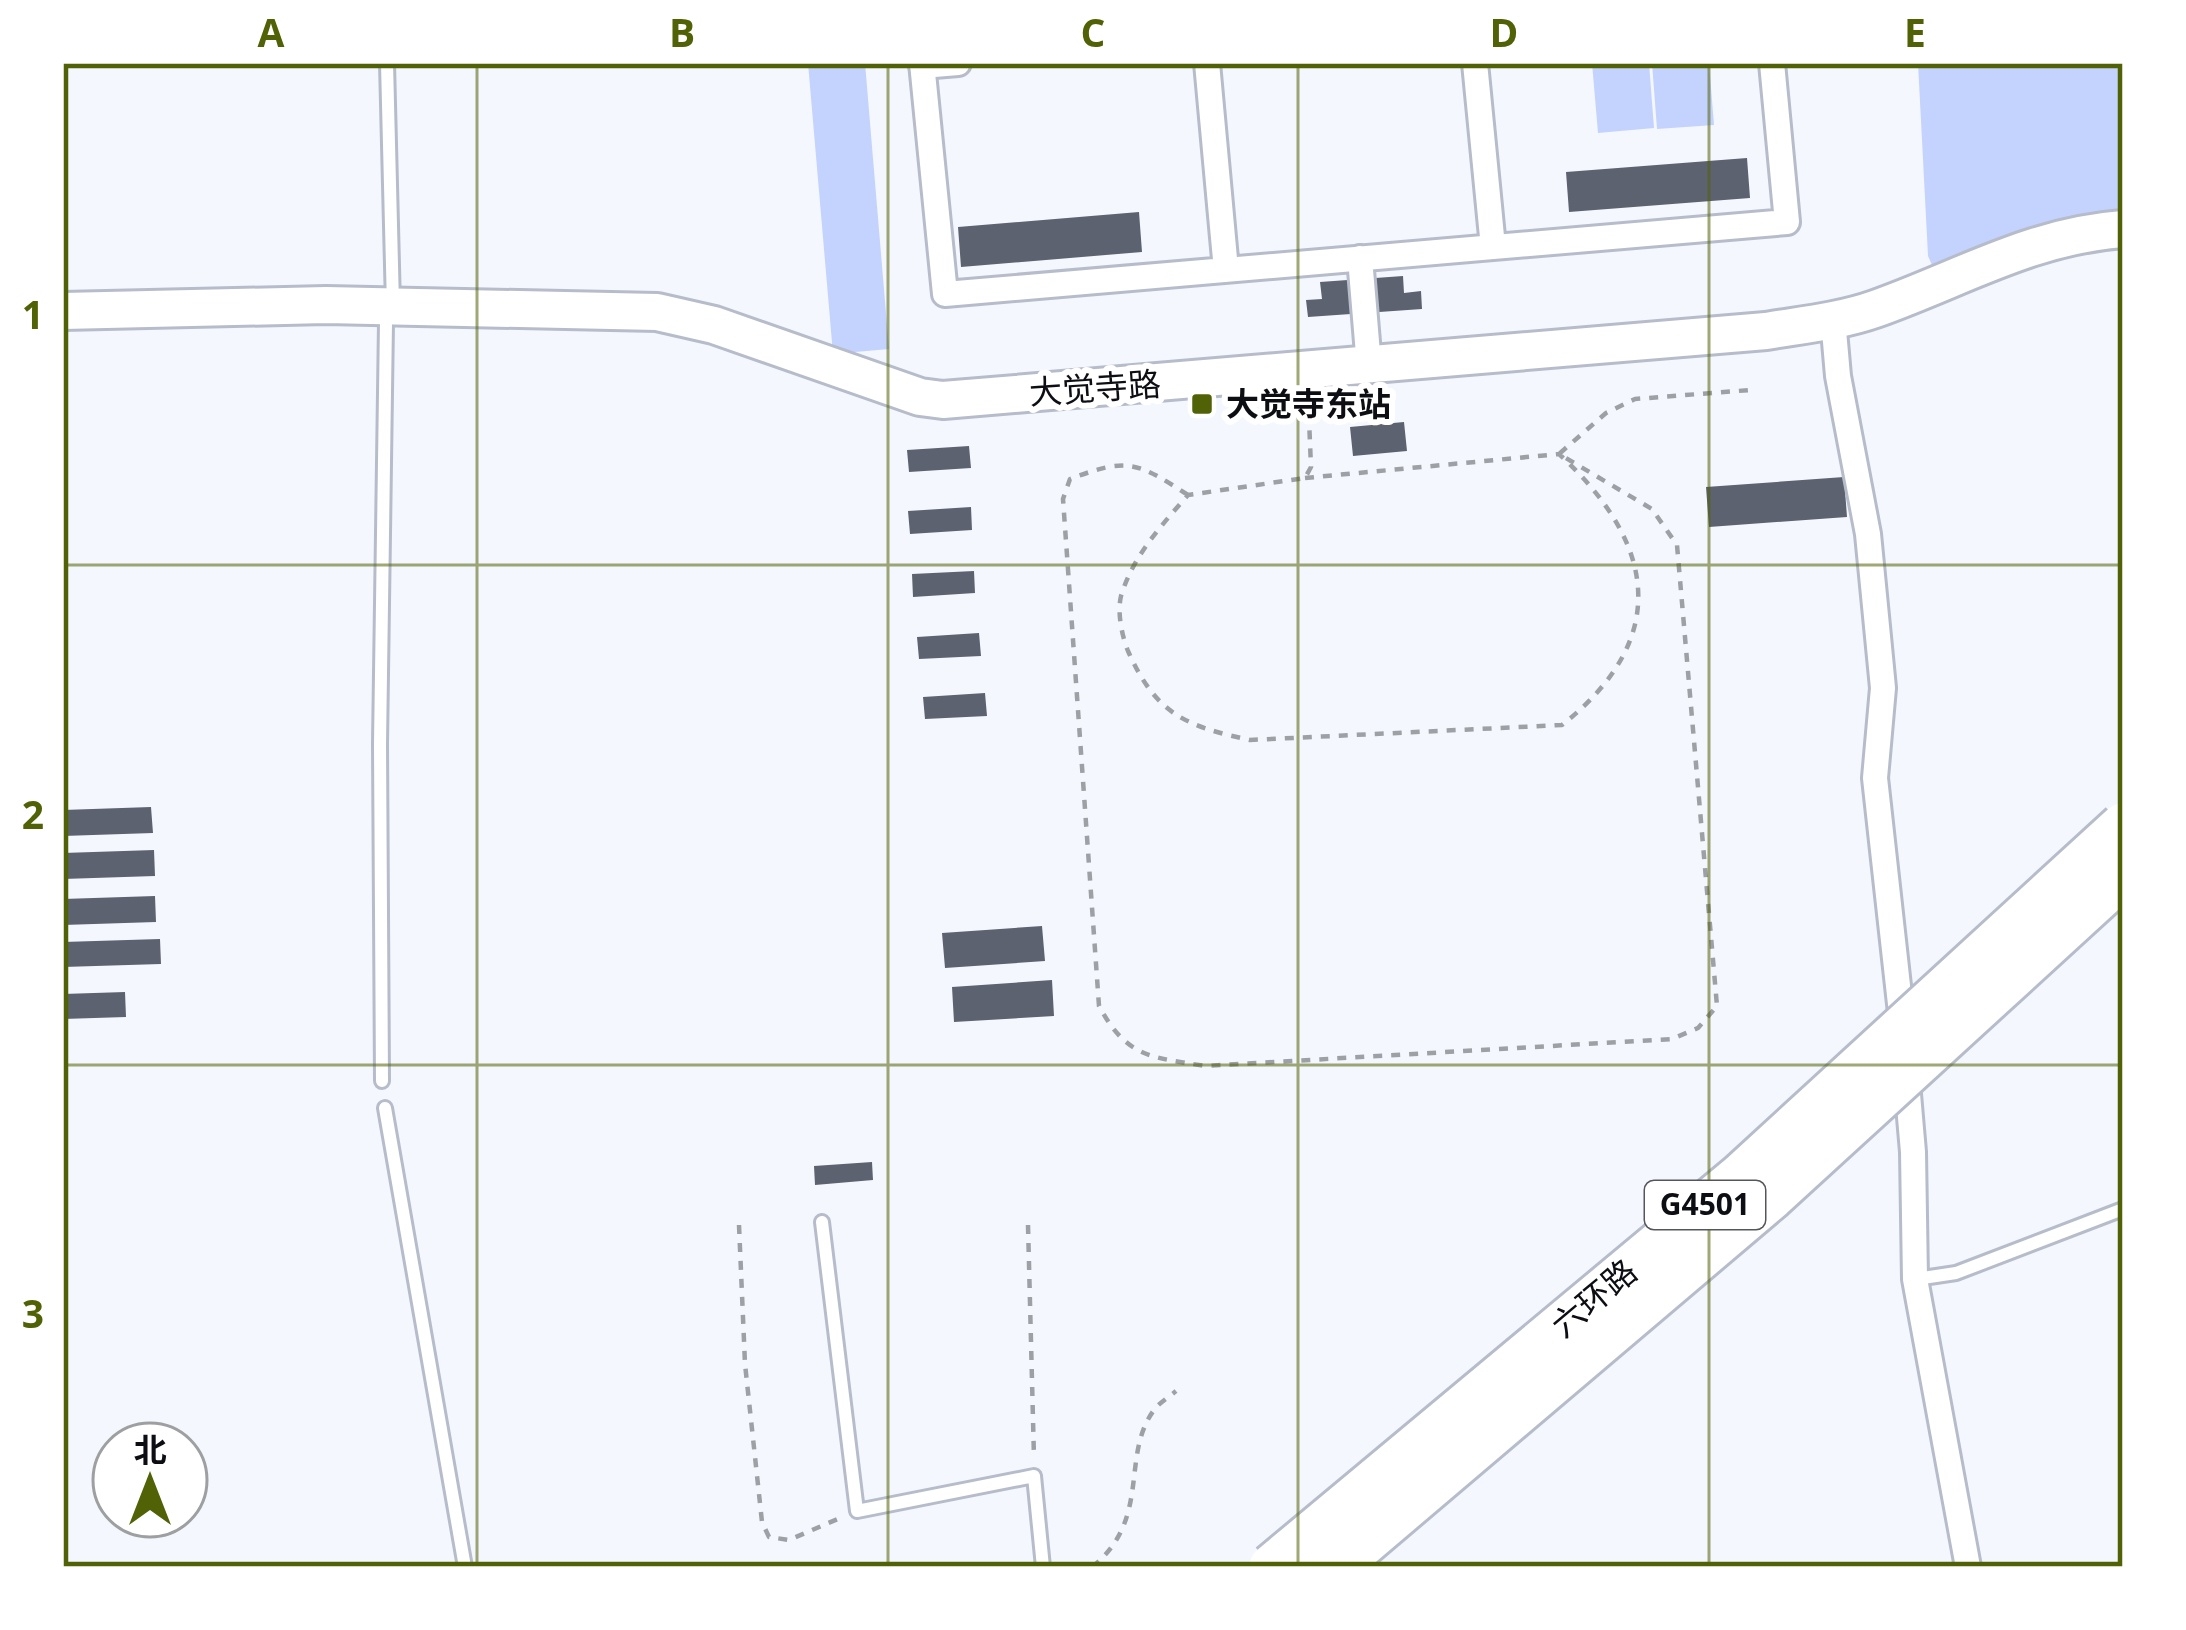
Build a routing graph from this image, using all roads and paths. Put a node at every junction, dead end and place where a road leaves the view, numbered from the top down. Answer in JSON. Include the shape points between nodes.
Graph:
{"nodes":[{"id":1,"x":387,"y":63,"type":"edge"},
{"id":2,"x":958,"y":63,"type":"edge"},
{"id":3,"x":1208,"y":63,"type":"edge"},
{"id":4,"x":1475,"y":63,"type":"edge"},
{"id":5,"x":1772,"y":63,"type":"edge"},
{"id":6,"x":922,"y":64,"type":"edge"},
{"id":7,"x":2123,"y":229,"type":"edge"},
{"id":8,"x":1492,"y":248,"type":"junction"},
{"id":9,"x":1360,"y":258,"type":"junction"},
{"id":10,"x":1226,"y":270,"type":"junction"},
{"id":11,"x":393,"y":307,"type":"junction"},
{"id":12,"x":63,"y":311,"type":"edge"},
{"id":13,"x":1833,"y":319,"type":"junction"},
{"id":14,"x":1369,"y":366,"type":"junction"},
{"id":15,"x":1307,"y":371,"type":"junction"},
{"id":16,"x":1750,"y":390,"type":"dead end"},
{"id":17,"x":1559,"y":454,"type":"junction"},
{"id":18,"x":1305,"y":478,"type":"junction"},
{"id":19,"x":1188,"y":495,"type":"junction"},
{"id":20,"x":2123,"y":826,"type":"edge"},
{"id":21,"x":2123,"y":875,"type":"edge"},
{"id":22,"x":382,"y":1082,"type":"dead end"},
{"id":23,"x":385,"y":1108,"type":"dead end"},
{"id":24,"x":2123,"y":1209,"type":"edge"},
{"id":25,"x":822,"y":1222,"type":"dead end"},
{"id":26,"x":739,"y":1225,"type":"dead end"},
{"id":27,"x":1028,"y":1225,"type":"dead end"},
{"id":28,"x":1915,"y":1279,"type":"junction"},
{"id":29,"x":1176,"y":1391,"type":"dead end"},
{"id":30,"x":1034,"y":1476,"type":"junction"},
{"id":31,"x":856,"y":1511,"type":"junction"},
{"id":32,"x":465,"y":1567,"type":"edge"},
{"id":33,"x":1043,"y":1567,"type":"edge"},
{"id":34,"x":1092,"y":1567,"type":"edge"},
{"id":35,"x":1272,"y":1567,"type":"edge"},
{"id":36,"x":1334,"y":1567,"type":"edge"},
{"id":37,"x":1967,"y":1567,"type":"edge"}],
"edges":[{"from":1,"to":11,"type":"lane"},
{"from":2,"to":6,"type":"street"},
{"from":3,"to":10,"type":"street"},
{"from":4,"to":8,"type":"street"},
{"from":5,"to":8,"type":"street","via":[[1787,222]]},
{"from":6,"to":10,"type":"street","via":[[945,294]]},
{"from":7,"to":13,"type":"main road","name":"大觉寺路","via":[[2053,239]]},
{"from":8,"to":9,"type":"street"},
{"from":9,"to":10,"type":"street"},
{"from":9,"to":14,"type":"street"},
{"from":11,"to":12,"type":"main road","name":"大觉寺路"},
{"from":11,"to":15,"type":"main road","name":"大觉寺路","via":[[657,313],[943,400]]},
{"from":11,"to":22,"type":"lane","via":[[386,322]]},
{"from":13,"to":14,"type":"main road","name":"大觉寺路"},
{"from":13,"to":28,"type":"street","via":[[1883,688],[1874,778],[1913,1152]]},
{"from":14,"to":15,"type":"main road","name":"大觉寺路"},
{"from":15,"to":18,"type":"path"},
{"from":16,"to":17,"type":"path","via":[[1635,399]]},
{"from":17,"to":18,"type":"path"},
{"from":17,"to":19,"type":"path","via":[[1623,530],[1640,585],[1628,644],[1586,705],[1562,724],[1250,740],[1200,730],[1145,689],[1123,639],[1120,600],[1143,548]]},
{"from":17,"to":19,"type":"path","via":[[1652,509],[1677,544],[1717,1006],[1698,1028],[1672,1039],[1205,1066],[1147,1056],[1114,1033],[1099,1006],[1063,499],[1070,479],[1111,464],[1148,469]]},
{"from":18,"to":19,"type":"path"},
{"from":20,"to":35,"type":"highway","name":"六环路","number":"G4501","bridge":true,"via":[[1741,1175]]},
{"from":21,"to":36,"type":"highway","name":"六环路","number":"G4501","bridge":true,"via":[[1772,1196]]},
{"from":23,"to":32,"type":"lane"},
{"from":24,"to":28,"type":"lane","via":[[1956,1273]]},
{"from":25,"to":31,"type":"lane"},
{"from":26,"to":31,"type":"path","via":[[762,1522],[769,1537],[789,1540]]},
{"from":27,"to":30,"type":"path"},
{"from":28,"to":37,"type":"street"},
{"from":29,"to":34,"type":"path","via":[[1153,1412],[1125,1527]]},
{"from":30,"to":31,"type":"lane"},
{"from":30,"to":33,"type":"lane"}]}
